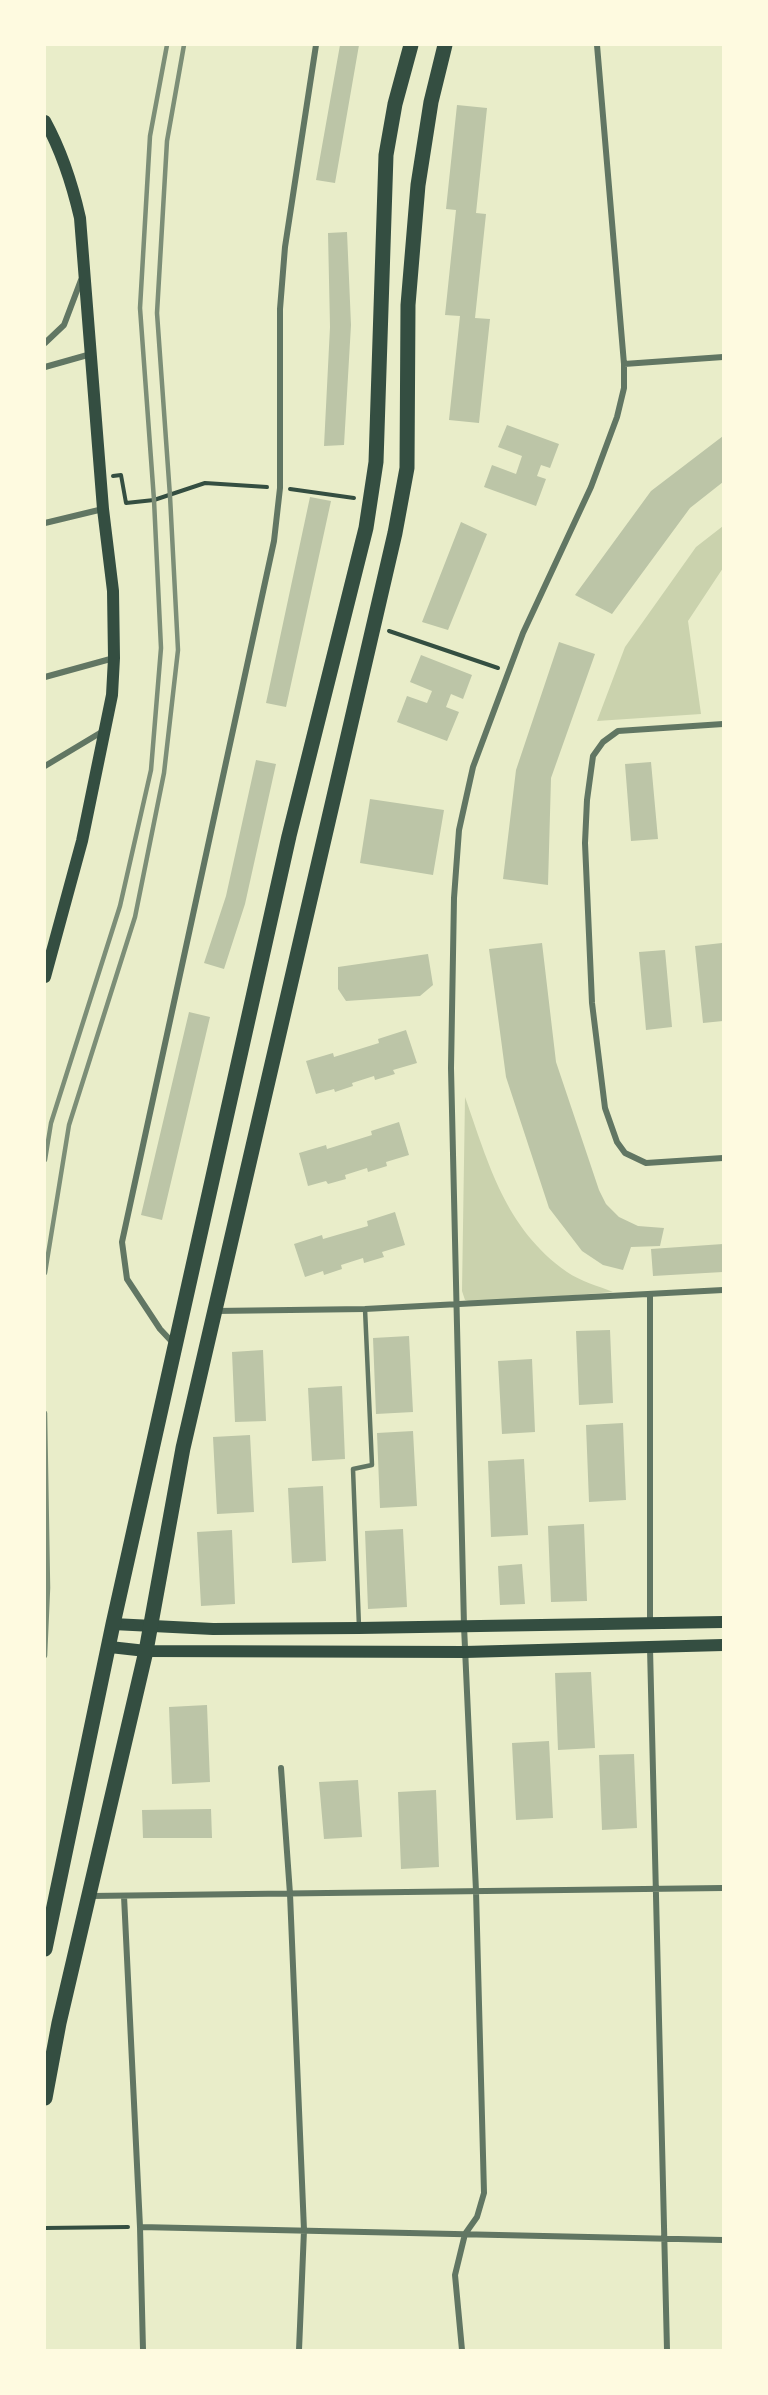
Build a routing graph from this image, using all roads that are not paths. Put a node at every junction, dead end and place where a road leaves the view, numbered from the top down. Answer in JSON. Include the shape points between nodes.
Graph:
{"nodes":[{"id":1,"x":316,"y":45,"type":"edge"},
{"id":2,"x":411,"y":45,"type":"edge"},
{"id":3,"x":445,"y":45,"type":"edge"},
{"id":4,"x":597,"y":45,"type":"edge"},
{"id":5,"x":45,"y":122,"type":"edge"},
{"id":6,"x":85,"y":270,"type":"junction"},
{"id":7,"x":45,"y":344,"type":"edge"},
{"id":8,"x":91,"y":354,"type":"junction"},
{"id":9,"x":723,"y":357,"type":"edge"},
{"id":10,"x":624,"y":364,"type":"junction"},
{"id":11,"x":45,"y":367,"type":"edge"},
{"id":12,"x":103,"y":509,"type":"junction"},
{"id":13,"x":45,"y":523,"type":"edge"},
{"id":14,"x":114,"y":658,"type":"junction"},
{"id":15,"x":45,"y":677,"type":"edge"},
{"id":16,"x":723,"y":724,"type":"edge"},
{"id":17,"x":105,"y":730,"type":"junction"},
{"id":18,"x":45,"y":766,"type":"edge"},
{"id":19,"x":45,"y":977,"type":"edge"},
{"id":20,"x":723,"y":1158,"type":"edge"},
{"id":21,"x":723,"y":1290,"type":"edge"},
{"id":22,"x":650,"y":1294,"type":"junction"},
{"id":23,"x":457,"y":1304,"type":"junction"},
{"id":24,"x":365,"y":1309,"type":"junction"},
{"id":25,"x":214,"y":1311,"type":"junction"},
{"id":26,"x":175,"y":1346,"type":"junction"},
{"id":27,"x":723,"y":1622,"type":"edge"},
{"id":28,"x":113,"y":1624,"type":"junction"},
{"id":29,"x":650,"y":1625,"type":"junction"},
{"id":30,"x":464,"y":1626,"type":"junction"},
{"id":31,"x":151,"y":1627,"type":"junction"},
{"id":32,"x":359,"y":1628,"type":"junction"},
{"id":33,"x":723,"y":1645,"type":"edge"},
{"id":34,"x":110,"y":1647,"type":"junction"},
{"id":35,"x":651,"y":1648,"type":"junction"},
{"id":36,"x":146,"y":1651,"type":"junction"},
{"id":37,"x":465,"y":1652,"type":"junction"},
{"id":38,"x":281,"y":1768,"type":"dead end"},
{"id":39,"x":657,"y":1888,"type":"junction"},
{"id":40,"x":723,"y":1888,"type":"edge"},
{"id":41,"x":476,"y":1891,"type":"junction"},
{"id":42,"x":290,"y":1894,"type":"junction"},
{"id":43,"x":90,"y":1896,"type":"junction"},
{"id":44,"x":124,"y":1896,"type":"junction"},
{"id":45,"x":45,"y":1949,"type":"edge"},
{"id":46,"x":45,"y":2098,"type":"edge"},
{"id":47,"x":140,"y":2227,"type":"junction"},
{"id":48,"x":304,"y":2230,"type":"junction"},
{"id":49,"x":465,"y":2234,"type":"junction"},
{"id":50,"x":664,"y":2238,"type":"junction"},
{"id":51,"x":723,"y":2240,"type":"edge"},
{"id":52,"x":143,"y":2350,"type":"edge"},
{"id":53,"x":299,"y":2350,"type":"edge"},
{"id":54,"x":462,"y":2350,"type":"edge"},
{"id":55,"x":667,"y":2350,"type":"edge"}],
"edges":[{"from":1,"to":26,"type":"street","via":[[285,247],[280,309],[280,488],[274,541],[122,1242],[127,1279]]},
{"from":2,"to":26,"type":"main road","via":[[386,155],[376,462],[366,528],[289,837]]},
{"from":3,"to":25,"type":"main road","via":[[431,102],[417,196],[408,305],[406,468],[395,533]]},
{"from":4,"to":10,"type":"street"},
{"from":5,"to":6,"type":"main road","via":[[73,184]]},
{"from":6,"to":7,"type":"street","via":[[64,325]]},
{"from":6,"to":8,"type":"main road"},
{"from":8,"to":11,"type":"street"},
{"from":8,"to":12,"type":"main road"},
{"from":9,"to":10,"type":"street"},
{"from":10,"to":23,"type":"street","via":[[624,388],[617,417],[591,487],[508,672],[473,767],[459,830],[451,1068]]},
{"from":12,"to":13,"type":"street"},
{"from":12,"to":14,"type":"main road","via":[[113,591]]},
{"from":14,"to":15,"type":"street"},
{"from":14,"to":17,"type":"main road"},
{"from":16,"to":20,"type":"street","via":[[618,730],[603,742],[593,756],[585,843],[592,1003],[605,1108],[617,1142],[625,1153],[646,1162]]},
{"from":17,"to":18,"type":"street"},
{"from":17,"to":19,"type":"main road","via":[[79,853]]},
{"from":21,"to":22,"type":"street"},
{"from":22,"to":23,"type":"street"},
{"from":22,"to":29,"type":"street"},
{"from":23,"to":24,"type":"street"},
{"from":23,"to":30,"type":"street"},
{"from":24,"to":25,"type":"street"},
{"from":24,"to":32,"type":"lane","via":[[372,1465],[353,1469]]},
{"from":25,"to":31,"type":"main road","via":[[183,1448]]},
{"from":26,"to":28,"type":"main road"},
{"from":27,"to":29,"type":"main road"},
{"from":28,"to":31,"type":"main road"},
{"from":28,"to":34,"type":"main road"},
{"from":29,"to":30,"type":"main road"},
{"from":30,"to":32,"type":"main road"},
{"from":30,"to":37,"type":"street"},
{"from":31,"to":32,"type":"main road"},
{"from":31,"to":36,"type":"main road"},
{"from":33,"to":35,"type":"main road"},
{"from":34,"to":36,"type":"main road"},
{"from":34,"to":45,"type":"main road"},
{"from":35,"to":37,"type":"main road"},
{"from":35,"to":39,"type":"street"},
{"from":36,"to":37,"type":"main road"},
{"from":36,"to":43,"type":"main road"},
{"from":37,"to":41,"type":"street"},
{"from":38,"to":42,"type":"street"},
{"from":39,"to":40,"type":"street"},
{"from":39,"to":41,"type":"street"},
{"from":39,"to":50,"type":"street"},
{"from":41,"to":42,"type":"street"},
{"from":41,"to":49,"type":"street","via":[[484,2193],[477,2217]]},
{"from":42,"to":44,"type":"street"},
{"from":42,"to":48,"type":"street"},
{"from":43,"to":44,"type":"street"},
{"from":43,"to":46,"type":"main road"},
{"from":44,"to":47,"type":"street"},
{"from":47,"to":48,"type":"street"},
{"from":47,"to":52,"type":"street"},
{"from":48,"to":49,"type":"street"},
{"from":48,"to":53,"type":"street"},
{"from":49,"to":50,"type":"street"},
{"from":49,"to":54,"type":"street","via":[[455,2275]]},
{"from":50,"to":51,"type":"street"},
{"from":50,"to":55,"type":"street"}]}
